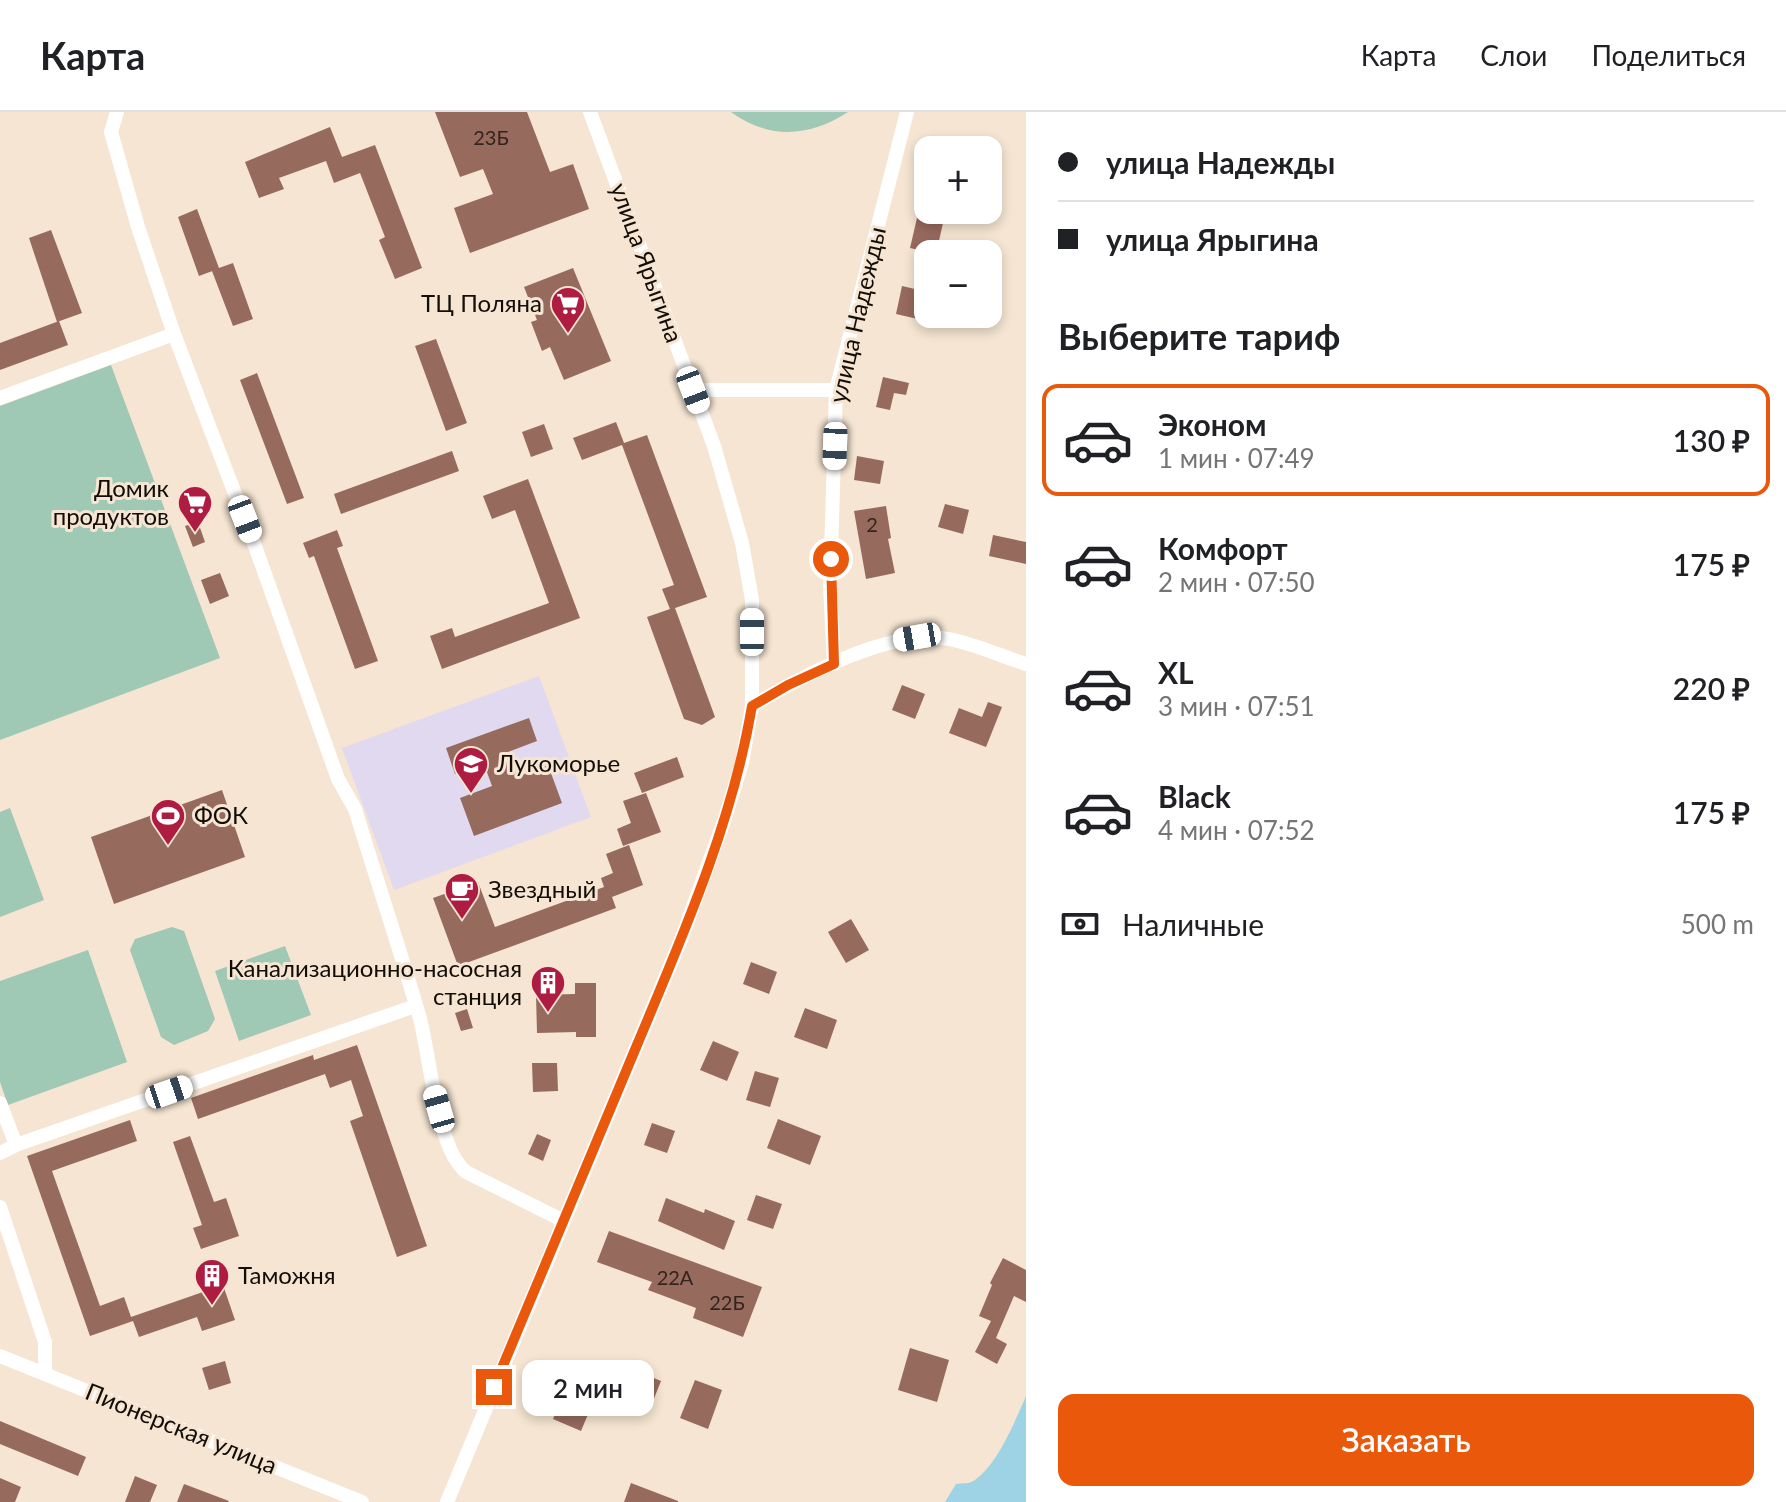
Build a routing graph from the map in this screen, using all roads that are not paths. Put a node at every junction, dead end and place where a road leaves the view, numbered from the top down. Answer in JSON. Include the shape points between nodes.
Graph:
{"nodes":[{"id":1,"x":117,"y":112,"type":"edge"},
{"id":2,"x":590,"y":112,"type":"edge"},
{"id":3,"x":907,"y":112,"type":"edge"},
{"id":4,"x":174,"y":334,"type":"junction"},
{"id":5,"x":693,"y":390,"type":"junction"},
{"id":6,"x":836,"y":390,"type":"junction"},
{"id":7,"x":0,"y":398,"type":"edge"},
{"id":8,"x":834,"y":664,"type":"junction"},
{"id":9,"x":1026,"y":664,"type":"edge"},
{"id":10,"x":752,"y":706,"type":"junction"},
{"id":11,"x":415,"y":1006,"type":"junction"},
{"id":12,"x":0,"y":1103,"type":"edge"},
{"id":13,"x":16,"y":1145,"type":"junction"},
{"id":14,"x":0,"y":1153,"type":"edge"},
{"id":15,"x":0,"y":1207,"type":"edge"},
{"id":16,"x":564,"y":1221,"type":"junction"},
{"id":17,"x":0,"y":1356,"type":"edge"},
{"id":18,"x":45,"y":1374,"type":"junction"},
{"id":19,"x":362,"y":1502,"type":"edge"},
{"id":20,"x":447,"y":1502,"type":"edge"}],
"edges":[{"from":1,"to":4,"type":"street","via":[[111,132]]},
{"from":2,"to":5,"type":"street","name":"улица Ярыгина"},
{"from":3,"to":6,"type":"street","name":"улица Надежды"},
{"from":4,"to":7,"type":"street"},
{"from":4,"to":11,"type":"street","via":[[338,779],[355,809]]},
{"from":5,"to":6,"type":"street"},
{"from":5,"to":10,"type":"street","name":"улица Ярыгина","via":[[742,543],[752,600]]},
{"from":6,"to":8,"type":"street","name":"улица Надежды","via":[[830,587]]},
{"from":8,"to":9,"type":"street","via":[[917,637],[949,639]]},
{"from":8,"to":10,"type":"street"},
{"from":10,"to":16,"type":"street","name":"улица Ярыгина","via":[[742,763],[682,937]]},
{"from":11,"to":13,"type":"street"},
{"from":11,"to":16,"type":"street","via":[[455,1163]]},
{"from":12,"to":13,"type":"street"},
{"from":13,"to":14,"type":"street"},
{"from":15,"to":18,"type":"street","via":[[45,1342]]},
{"from":16,"to":20,"type":"street","name":"улица Ярыгина"},
{"from":17,"to":18,"type":"street","name":"Пионерская улица"},
{"from":18,"to":19,"type":"street","name":"Пионерская улица"}]}
